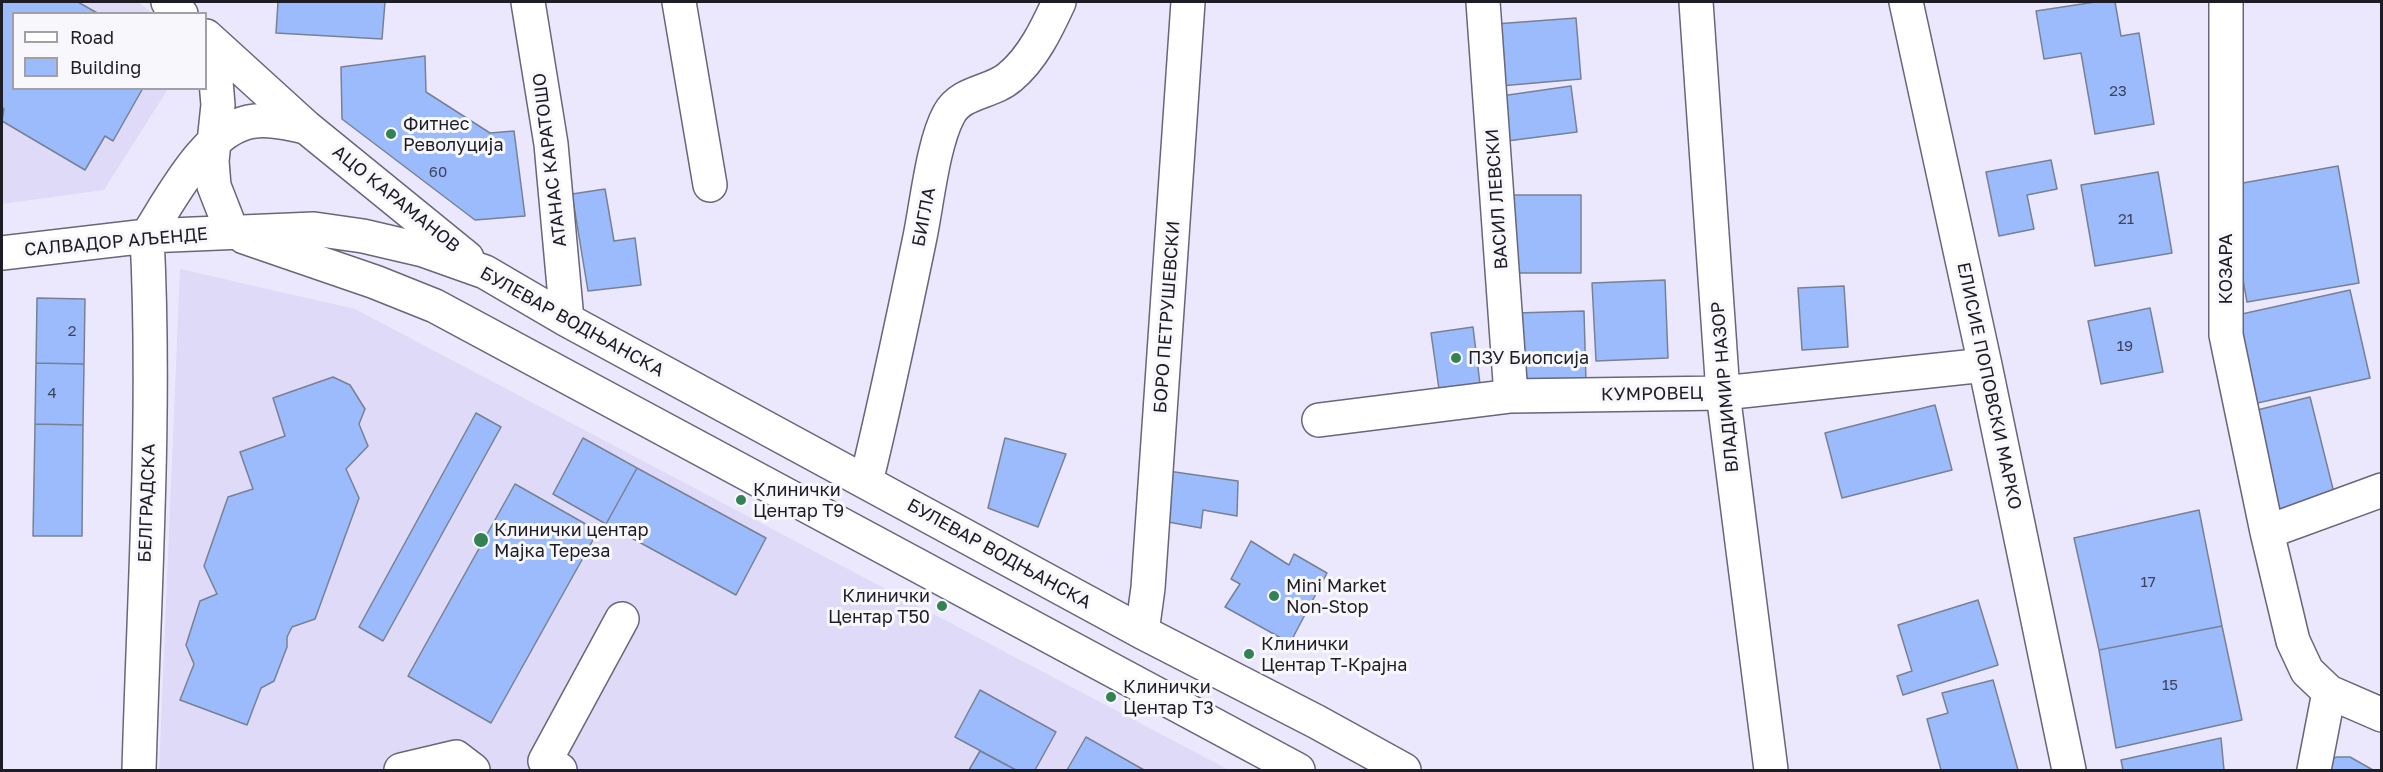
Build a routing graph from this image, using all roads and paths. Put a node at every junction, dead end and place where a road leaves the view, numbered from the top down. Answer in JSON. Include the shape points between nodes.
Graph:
{"nodes":[{"id":1,"x":528,"y":2,"type":"edge"},
{"id":2,"x":679,"y":2,"type":"edge"},
{"id":3,"x":1059,"y":2,"type":"edge"},
{"id":4,"x":1188,"y":2,"type":"edge"},
{"id":5,"x":1483,"y":2,"type":"edge"},
{"id":6,"x":1696,"y":2,"type":"edge"},
{"id":7,"x":1906,"y":2,"type":"edge"},
{"id":8,"x":2226,"y":2,"type":"edge"},
{"id":9,"x":207,"y":37,"type":"edge"},
{"id":10,"x":207,"y":49,"type":"edge"},
{"id":11,"x":306,"y":127,"type":"junction"},
{"id":12,"x":213,"y":141,"type":"junction"},
{"id":13,"x":710,"y":184,"type":"dead end"},
{"id":14,"x":231,"y":232,"type":"junction"},
{"id":15,"x":147,"y":236,"type":"junction"},
{"id":16,"x":2,"y":253,"type":"edge"},
{"id":17,"x":485,"y":272,"type":"junction"},
{"id":18,"x":567,"y":320,"type":"junction"},
{"id":19,"x":1985,"y":365,"type":"junction"},
{"id":20,"x":1723,"y":393,"type":"junction"},
{"id":21,"x":1510,"y":396,"type":"junction"},
{"id":22,"x":1319,"y":420,"type":"dead end"},
{"id":23,"x":866,"y":482,"type":"junction"},
{"id":24,"x":2382,"y":489,"type":"edge"},
{"id":25,"x":2267,"y":532,"type":"junction"},
{"id":26,"x":622,"y":619,"type":"dead end"},
{"id":27,"x":1142,"y":632,"type":"junction"},
{"id":28,"x":2329,"y":692,"type":"junction"},
{"id":29,"x":2382,"y":715,"type":"edge"},
{"id":30,"x":139,"y":771,"type":"edge"},
{"id":31,"x":401,"y":771,"type":"edge"},
{"id":32,"x":473,"y":771,"type":"edge"},
{"id":33,"x":560,"y":771,"type":"edge"},
{"id":34,"x":1298,"y":771,"type":"edge"},
{"id":35,"x":1404,"y":771,"type":"edge"},
{"id":36,"x":1771,"y":771,"type":"edge"},
{"id":37,"x":2069,"y":771,"type":"edge"},
{"id":38,"x":2314,"y":771,"type":"edge"}],
"edges":[{"from":1,"to":18,"type":"street","name":"АТАНАС КАРАТОШО","via":[[551,144]]},
{"from":2,"to":13,"type":"street"},
{"from":3,"to":23,"type":"street","name":"БИГЛА","via":[[1032,52],[1010,77],[961,100],[947,116]]},
{"from":4,"to":27,"type":"street","name":"БОРО ПЕТРУШЕВСКИ"},
{"from":5,"to":21,"type":"street","name":"ВАСИЛ ЛЕВСКИ"},
{"from":6,"to":20,"type":"street","name":"ВЛАДИМИР НАЗОР"},
{"from":7,"to":19,"type":"street","name":"ЕЛИСИЕ ПОПОВСКИ МАРКО"},
{"from":8,"to":25,"type":"street","name":"КОЗАРА","via":[[2226,335]]},
{"from":9,"to":11,"type":"street","name":"АЦО КАРАМАНОВ"},
{"from":10,"to":12,"type":"street","name":"АЦО КАРАМАНОВ","via":[[215,69],[218,105]]},
{"from":11,"to":12,"type":"street","name":"АЦО КАРАМАНОВ","via":[[254,121],[231,128]]},
{"from":11,"to":17,"type":"street","name":"АЦО КАРАМАНОВ"},
{"from":12,"to":14,"type":"street","name":"АЦО КАРАМАНОВ","via":[[214,186]]},
{"from":12,"to":15,"type":"street","name":"АЦО КАРАМАНОВ"},
{"from":14,"to":15,"type":"street","name":"САЛВАДОР АЉЕНДЕ"},
{"from":14,"to":17,"type":"street","name":"БУЛЕВАР ВОДЊАНСКА","via":[[314,229],[363,236],[423,250]]},
{"from":14,"to":34,"type":"street","via":[[435,306]]},
{"from":15,"to":16,"type":"street","name":"САЛВАДОР АЉЕНДЕ"},
{"from":15,"to":30,"type":"street","name":"БЕЛГРАДСКА","via":[[149,440]]},
{"from":17,"to":18,"type":"street","name":"БУЛЕВАР ВОДЊАНСКА"},
{"from":18,"to":23,"type":"street","name":"БУЛЕВАР ВОДЊАНСКА"},
{"from":19,"to":20,"type":"street","name":"КУМРОВЕЦ"},
{"from":19,"to":37,"type":"street","name":"ЕЛИСИЕ ПОПОВСКИ МАРКО"},
{"from":20,"to":21,"type":"street","name":"КУМРОВЕЦ"},
{"from":20,"to":36,"type":"street","name":"ВЛАДИМИР НАЗОР"},
{"from":21,"to":22,"type":"street","name":"КУМРОВЕЦ"},
{"from":23,"to":27,"type":"street","name":"БУЛЕВАР ВОДЊАНСКА"},
{"from":24,"to":25,"type":"street"},
{"from":25,"to":28,"type":"street","name":"КОЗАРА","via":[[2294,641],[2307,671]]},
{"from":26,"to":33,"type":"street","via":[[545,761]]},
{"from":27,"to":35,"type":"street","name":"БУЛЕВАР ВОДЊАНСКА"},
{"from":28,"to":29,"type":"street","name":"КОЗАРА"},
{"from":28,"to":38,"type":"street"},
{"from":31,"to":32,"type":"street","via":[[456,757]]}]}
